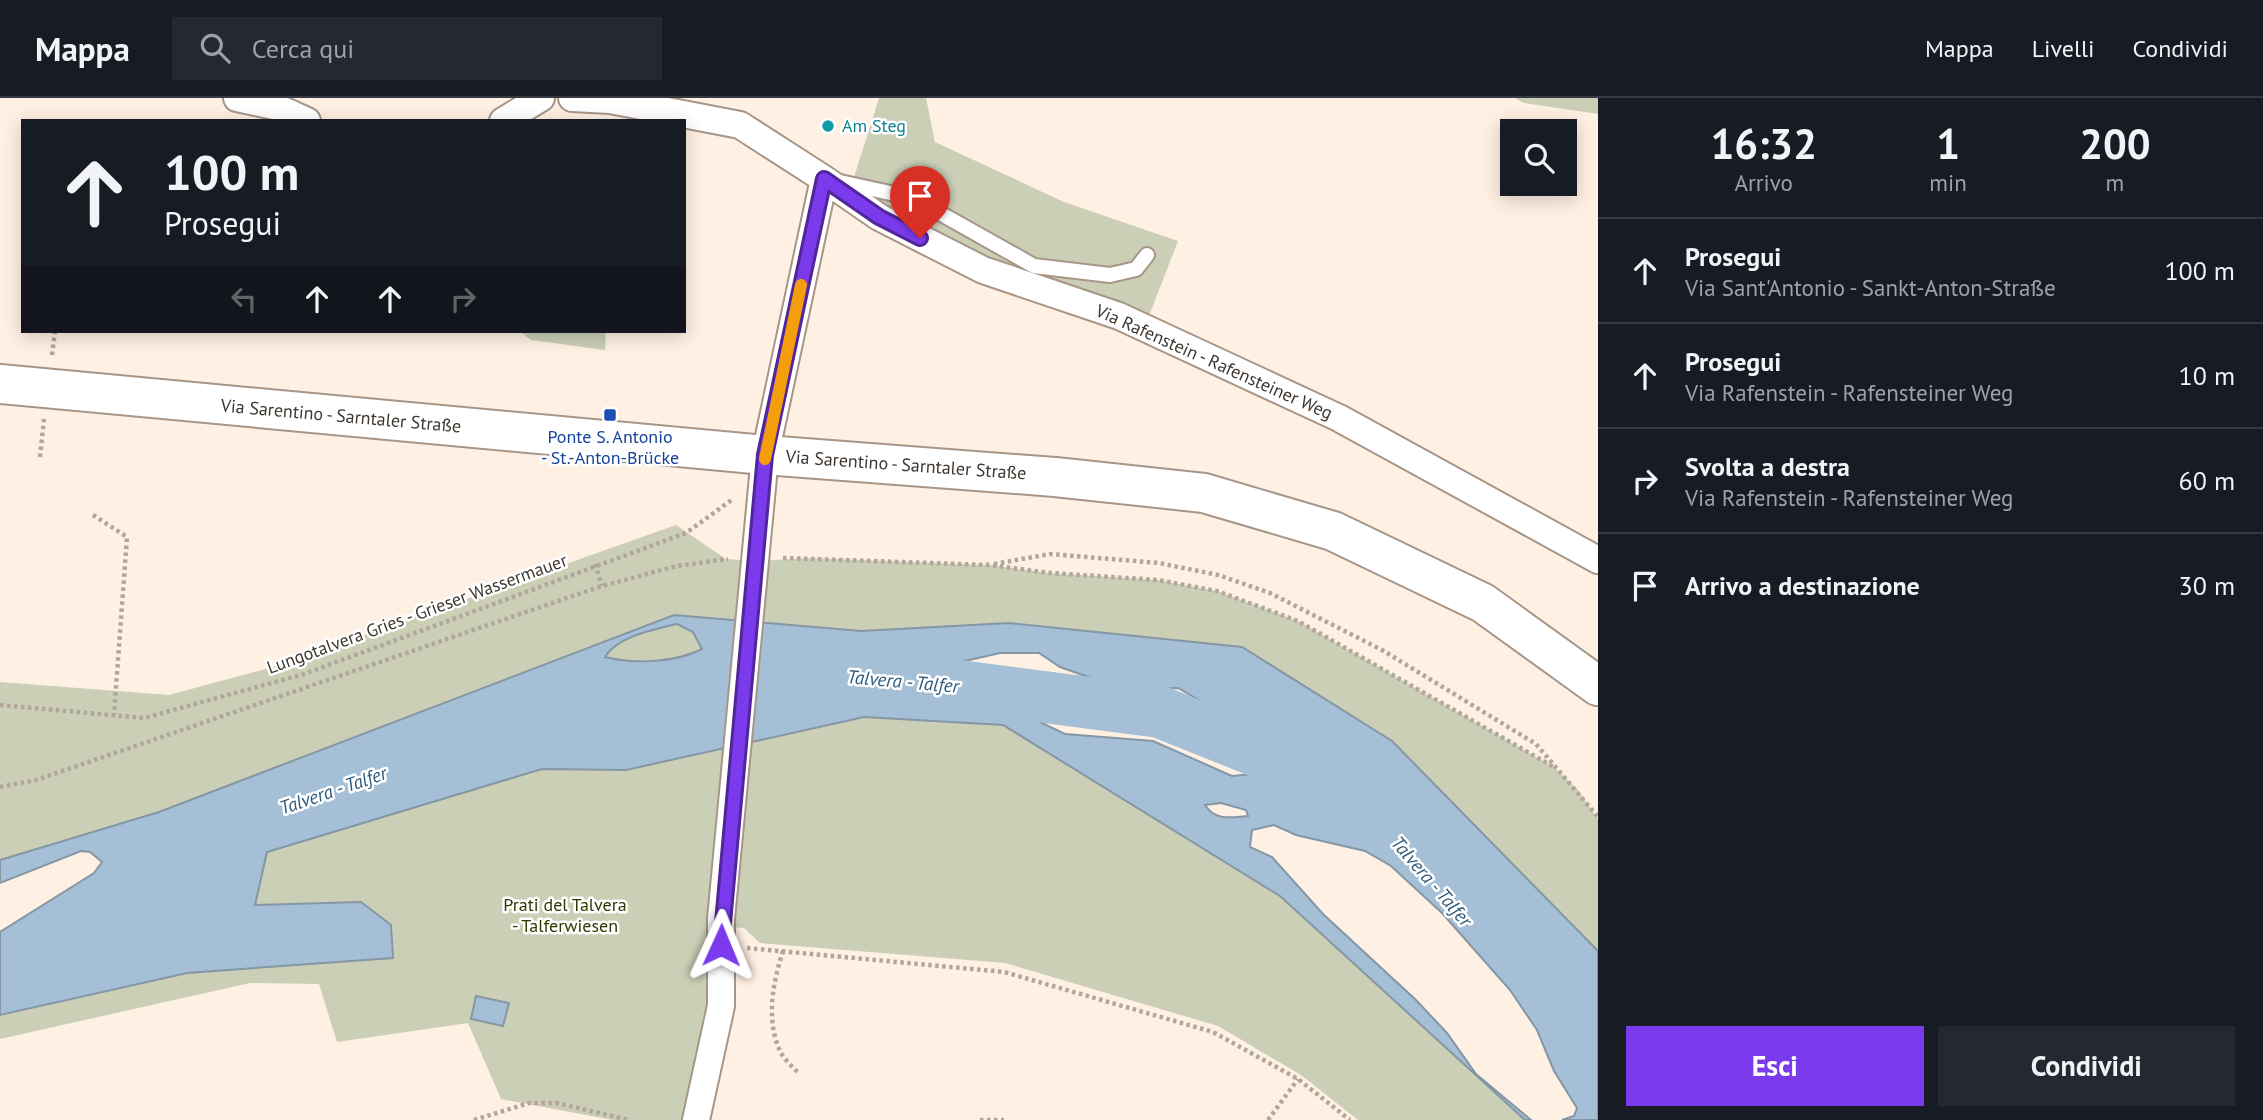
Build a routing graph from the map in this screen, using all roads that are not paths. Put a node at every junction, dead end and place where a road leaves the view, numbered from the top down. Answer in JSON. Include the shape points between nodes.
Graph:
{"nodes":[{"id":1,"x":237,"y":98,"type":"edge"},
{"id":2,"x":541,"y":98,"type":"edge"},
{"id":3,"x":572,"y":98,"type":"edge"},
{"id":4,"x":303,"y":119,"type":"edge"},
{"id":5,"x":506,"y":119,"type":"edge"},
{"id":6,"x":824,"y":179,"type":"junction"},
{"id":7,"x":1147,"y":255,"type":"dead end"},
{"id":8,"x":0,"y":384,"type":"edge"},
{"id":9,"x":765,"y":455,"type":"junction"},
{"id":10,"x":1598,"y":560,"type":"edge"},
{"id":11,"x":1598,"y":686,"type":"edge"},
{"id":12,"x":696,"y":1120,"type":"edge"}],
"edges":[{"from":1,"to":4,"type":"street","via":[[274,106]]},
{"from":2,"to":5,"type":"street"},
{"from":3,"to":6,"type":"street","name":"Via Rafenstein - Rafensteiner Weg","via":[[610,100],[740,125]]},
{"from":6,"to":7,"type":"lane","via":[[913,198],[1034,266],[1110,275],[1136,269]]},
{"from":6,"to":9,"type":"street"},
{"from":6,"to":10,"type":"street","name":"Via Rafenstein - Rafensteiner Weg","via":[[879,217],[983,270],[1119,316],[1339,418]]},
{"from":8,"to":9,"type":"main road","name":"Via Sarentino - Sarntaler Straße"},
{"from":9,"to":11,"type":"main road","name":"Via Sarentino - Sarntaler Straße","via":[[1055,477],[1203,494],[1332,531],[1483,603]]},
{"from":9,"to":12,"type":"street","bridge":true,"via":[[721,932],[721,1006]]}]}
